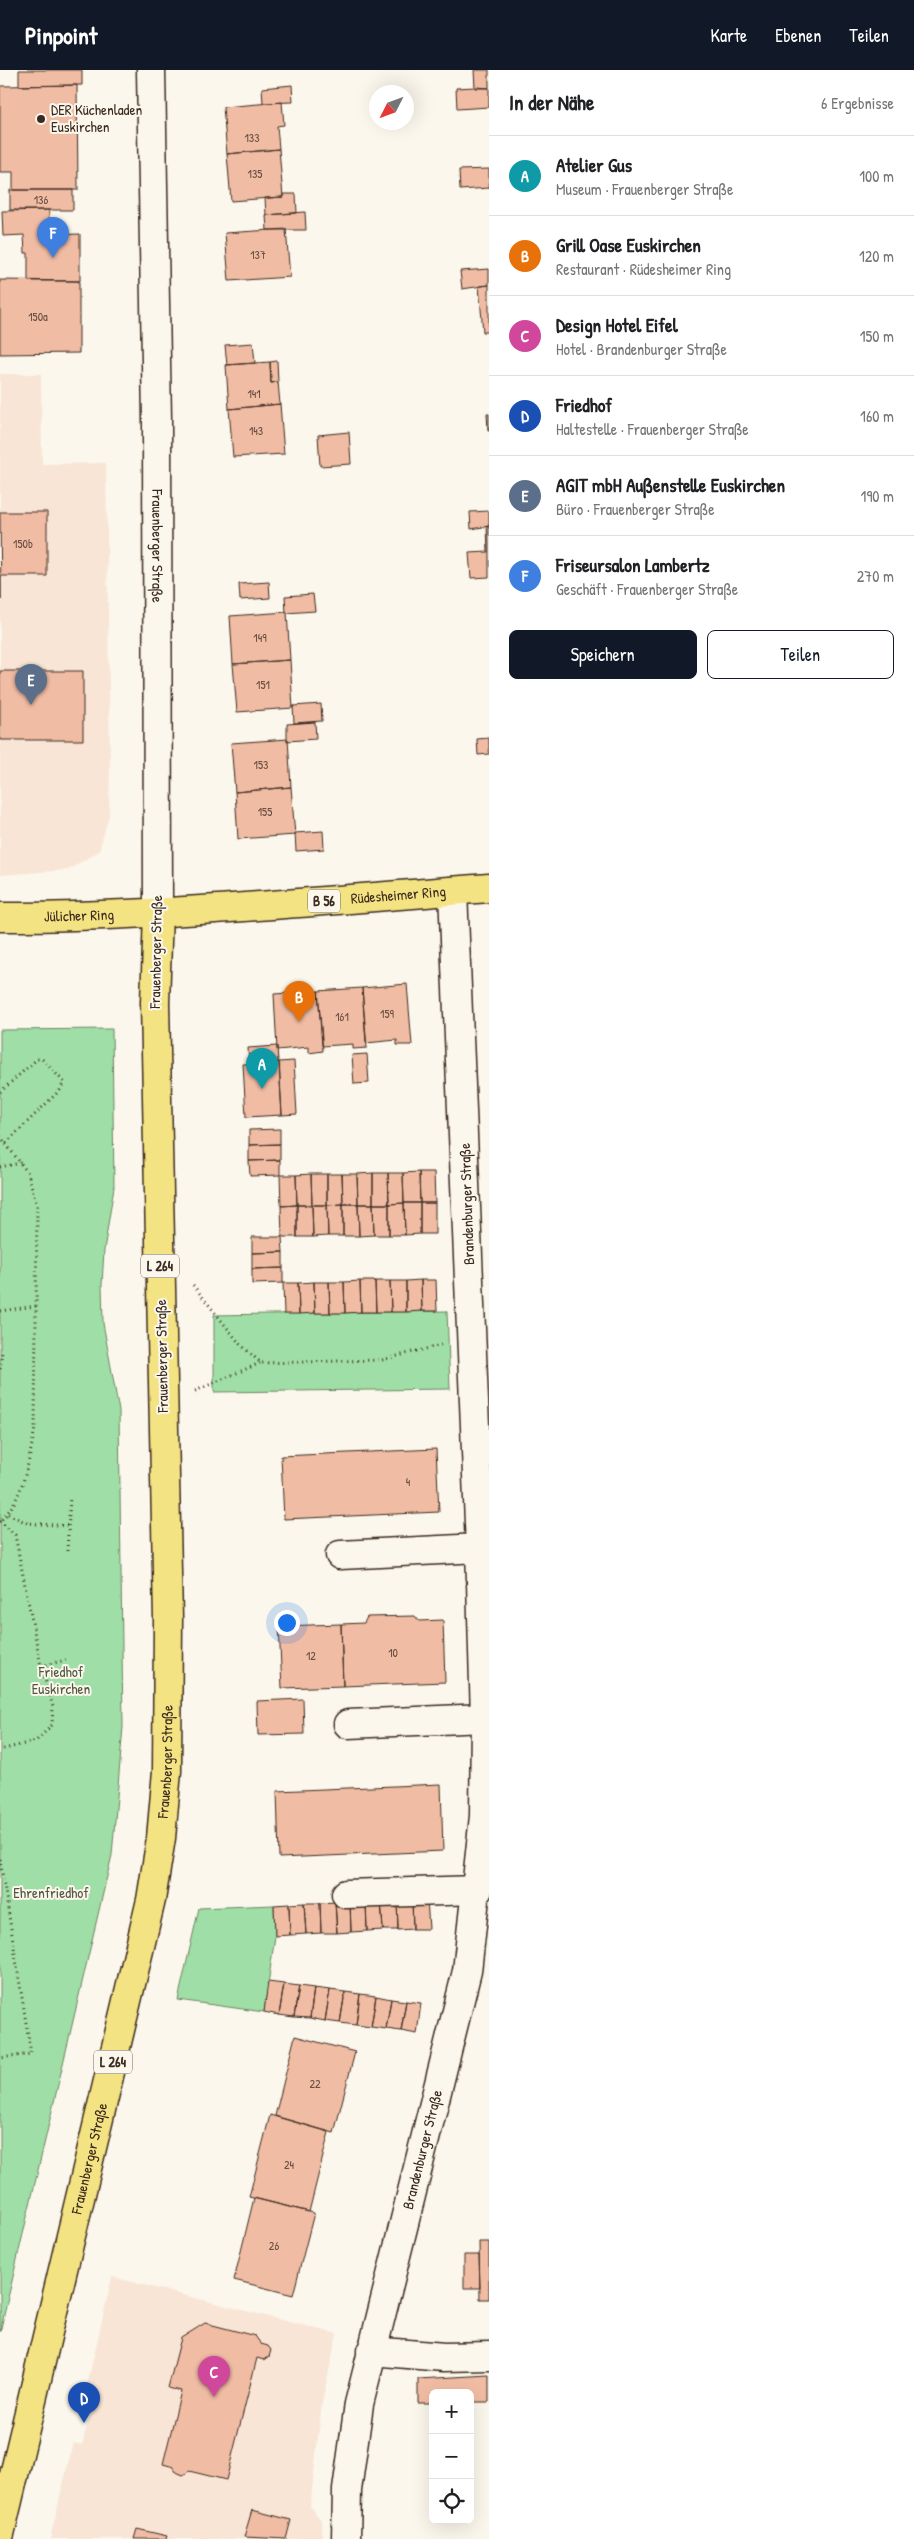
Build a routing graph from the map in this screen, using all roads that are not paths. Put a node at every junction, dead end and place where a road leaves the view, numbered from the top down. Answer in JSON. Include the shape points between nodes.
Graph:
{"nodes":[{"id":1,"x":151,"y":70,"type":"edge"},
{"id":2,"x":489,"y":888,"type":"edge"},
{"id":3,"x":453,"y":891,"type":"junction"},
{"id":4,"x":158,"y":912,"type":"junction"},
{"id":5,"x":0,"y":917,"type":"edge"},
{"id":6,"x":480,"y":1548,"type":"junction"},
{"id":7,"x":340,"y":1555,"type":"dead end"},
{"id":8,"x":485,"y":1581,"type":"edge"},
{"id":9,"x":485,"y":1718,"type":"junction"},
{"id":10,"x":348,"y":1724,"type":"dead end"},
{"id":11,"x":478,"y":1890,"type":"junction"},
{"id":12,"x":346,"y":1894,"type":"dead end"},
{"id":13,"x":480,"y":1950,"type":"edge"},
{"id":14,"x":371,"y":2351,"type":"junction"},
{"id":15,"x":489,"y":2356,"type":"edge"},
{"id":16,"x":0,"y":2534,"type":"edge"},
{"id":17,"x":346,"y":2539,"type":"edge"}],
"edges":[{"from":1,"to":4,"type":"street","name":"Frauenberger Straße","via":[[157,420]]},
{"from":2,"to":3,"type":"main road","name":"Rüdesheimer Ring","number":"B 56"},
{"from":3,"to":4,"type":"main road","name":"Rüdesheimer Ring","number":"B 56"},
{"from":3,"to":6,"type":"street","name":"Brandenburger Straße"},
{"from":4,"to":5,"type":"main road","name":"Jülicher Ring","number":"B 56","via":[[84,917]]},
{"from":4,"to":16,"type":"main road","name":"Frauenberger Straße","number":"L 264","via":[[155,1003],[168,1619],[168,1771],[151,1900]]},
{"from":6,"to":7,"type":"street"},
{"from":6,"to":8,"type":"street","name":"Brandenburger Straße"},
{"from":8,"to":9,"type":"street","name":"Brandenburger Straße"},
{"from":9,"to":10,"type":"street"},
{"from":9,"to":11,"type":"street","name":"Brandenburger Straße","via":[[484,1816]]},
{"from":11,"to":12,"type":"street"},
{"from":11,"to":13,"type":"street","name":"Brandenburger Straße"},
{"from":13,"to":14,"type":"street","name":"Brandenburger Straße","via":[[456,2022]]},
{"from":14,"to":15,"type":"street","via":[[444,2357]]},
{"from":14,"to":17,"type":"street","name":"Brandenburger Straße","via":[[352,2452]]}]}
